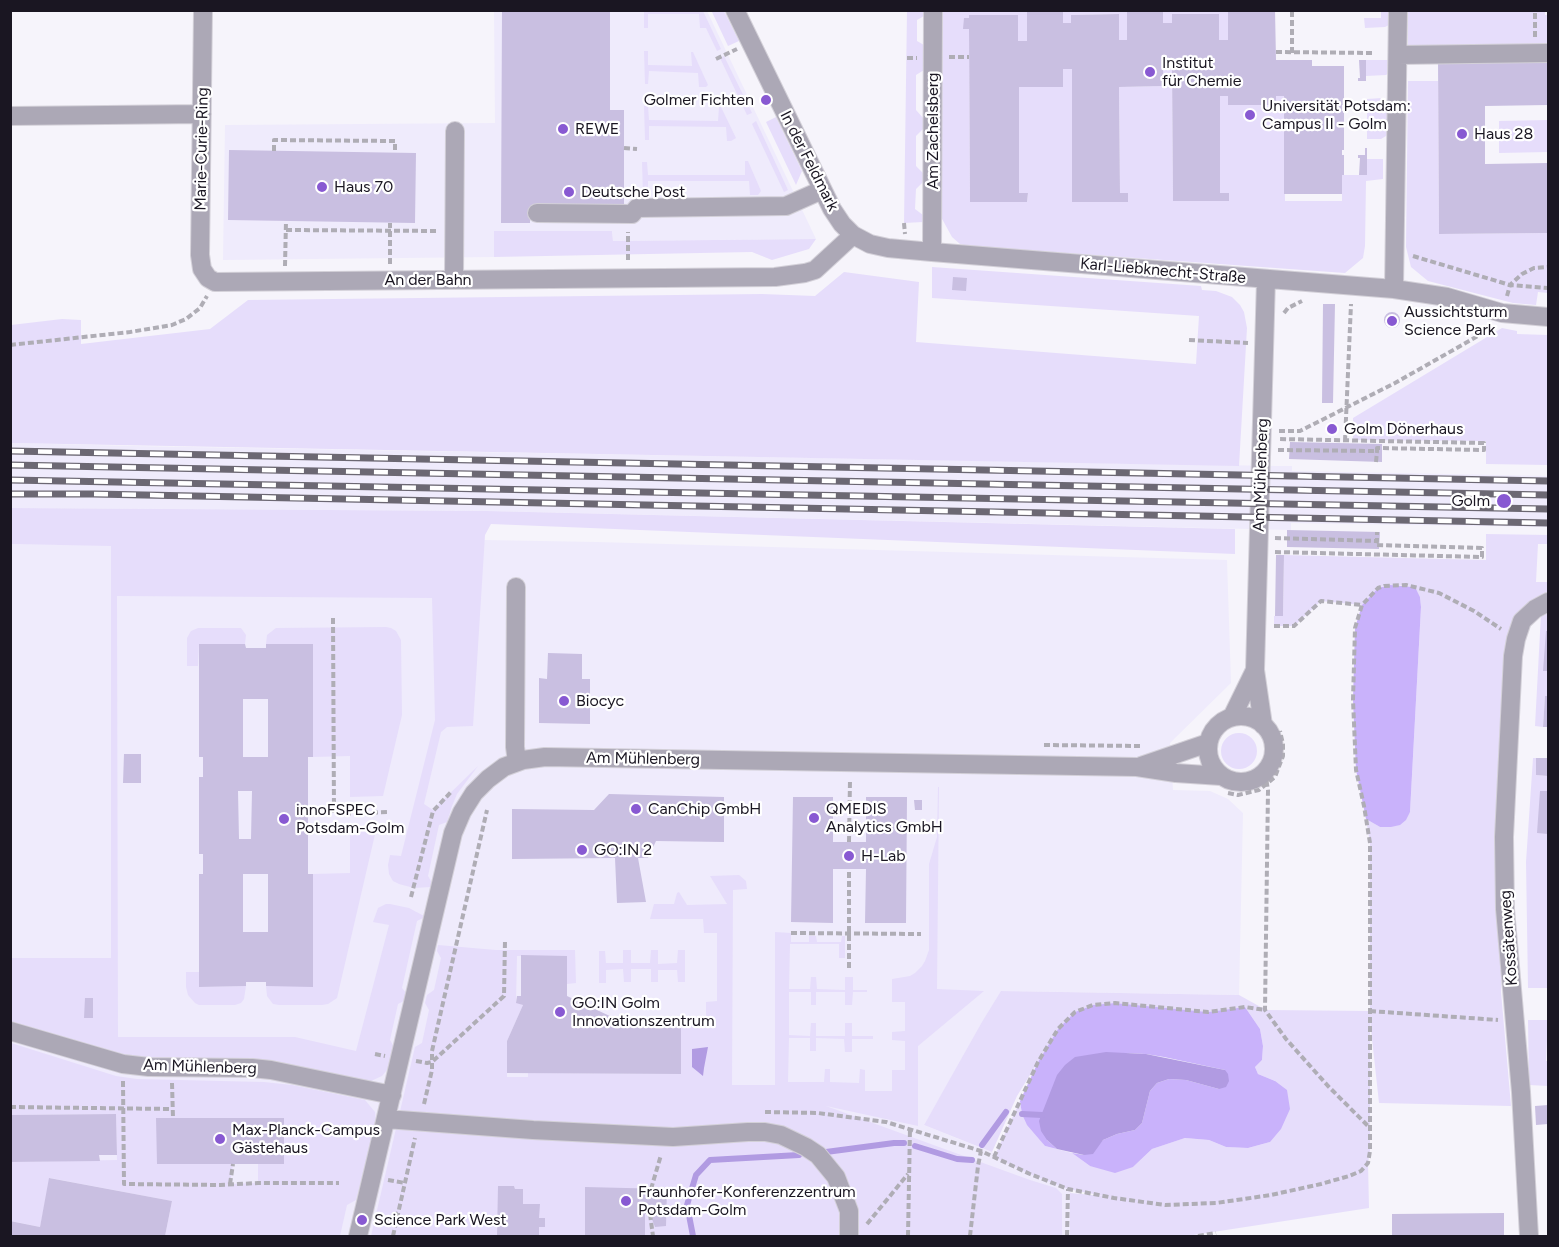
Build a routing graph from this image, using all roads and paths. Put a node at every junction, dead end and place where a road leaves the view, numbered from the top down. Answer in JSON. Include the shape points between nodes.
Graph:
{"nodes":[{"id":1,"x":202,"y":10,"type":"edge"},
{"id":2,"x":735,"y":10,"type":"edge"},
{"id":3,"x":933,"y":10,"type":"edge"},
{"id":4,"x":1292,"y":10,"type":"edge"},
{"id":5,"x":1398,"y":10,"type":"edge"},
{"id":6,"x":1535,"y":10,"type":"edge"},
{"id":7,"x":1275,"y":52,"type":"dead end"},
{"id":8,"x":1292,"y":53,"type":"junction"},
{"id":9,"x":1375,"y":53,"type":"dead end"},
{"id":10,"x":1541,"y":53,"type":"edge"},
{"id":11,"x":1398,"y":55,"type":"junction"},
{"id":12,"x":952,"y":57,"type":"dead end"},
{"id":13,"x":969,"y":57,"type":"dead end"},
{"id":14,"x":202,"y":114,"type":"junction"},
{"id":15,"x":10,"y":116,"type":"edge"},
{"id":16,"x":455,"y":131,"type":"dead end"},
{"id":17,"x":624,"y":148,"type":"dead end"},
{"id":18,"x":637,"y":149,"type":"dead end"},
{"id":19,"x":274,"y":151,"type":"dead end"},
{"id":20,"x":395,"y":153,"type":"dead end"},
{"id":21,"x":822,"y":190,"type":"junction"},
{"id":22,"x":537,"y":213,"type":"dead end"},
{"id":23,"x":628,"y":214,"type":"junction"},
{"id":24,"x":286,"y":221,"type":"dead end"},
{"id":25,"x":390,"y":223,"type":"dead end"},
{"id":26,"x":286,"y":230,"type":"junction"},
{"id":27,"x":390,"y":231,"type":"junction"},
{"id":28,"x":454,"y":231,"type":"junction"},
{"id":29,"x":853,"y":235,"type":"junction"},
{"id":30,"x":932,"y":252,"type":"junction"},
{"id":31,"x":1396,"y":252,"type":"junction"},
{"id":32,"x":1548,"y":267,"type":"edge"},
{"id":33,"x":628,"y":279,"type":"junction"},
{"id":34,"x":1266,"y":279,"type":"junction"},
{"id":35,"x":454,"y":280,"type":"junction"},
{"id":36,"x":389,"y":281,"type":"junction"},
{"id":37,"x":215,"y":282,"type":"junction"},
{"id":38,"x":285,"y":282,"type":"junction"},
{"id":39,"x":1510,"y":285,"type":"junction"},
{"id":40,"x":1548,"y":288,"type":"edge"},
{"id":41,"x":1394,"y":289,"type":"junction"},
{"id":42,"x":1310,"y":299,"type":"dead end"},
{"id":43,"x":1351,"y":300,"type":"dead end"},
{"id":44,"x":1502,"y":313,"type":"junction"},
{"id":45,"x":1548,"y":317,"type":"edge"},
{"id":46,"x":1280,"y":320,"type":"dead end"},
{"id":47,"x":1189,"y":340,"type":"dead end"},
{"id":48,"x":1264,"y":344,"type":"junction"},
{"id":49,"x":10,"y":345,"type":"edge"},
{"id":50,"x":1346,"y":407,"type":"junction"},
{"id":51,"x":1279,"y":424,"type":"dead end"},
{"id":52,"x":1278,"y":431,"type":"junction"},
{"id":53,"x":1278,"y":439,"type":"junction"},
{"id":54,"x":1345,"y":441,"type":"junction"},
{"id":55,"x":1278,"y":450,"type":"junction"},
{"id":56,"x":1377,"y":451,"type":"junction"},
{"id":57,"x":1277,"y":458,"type":"dead end"},
{"id":58,"x":1376,"y":462,"type":"dead end"},
{"id":59,"x":1377,"y":532,"type":"dead end"},
{"id":60,"x":1377,"y":541,"type":"junction"},
{"id":61,"x":1274,"y":552,"type":"junction"},
{"id":62,"x":1274,"y":563,"type":"dead end"},
{"id":63,"x":516,"y":587,"type":"dead end"},
{"id":64,"x":1548,"y":602,"type":"edge"},
{"id":65,"x":1362,"y":605,"type":"junction"},
{"id":66,"x":1274,"y":616,"type":"dead end"},
{"id":67,"x":333,"y":618,"type":"dead end"},
{"id":68,"x":1274,"y":626,"type":"junction"},
{"id":69,"x":1274,"y":636,"type":"dead end"},
{"id":70,"x":1516,"y":639,"type":"junction"},
{"id":71,"x":1255,"y":670,"type":"junction"},
{"id":72,"x":1232,"y":717,"type":"junction"},
{"id":73,"x":1269,"y":723,"type":"junction"},
{"id":74,"x":1208,"y":743,"type":"junction"},
{"id":75,"x":1043,"y":745,"type":"dead end"},
{"id":76,"x":1149,"y":746,"type":"dead end"},
{"id":77,"x":517,"y":762,"type":"junction"},
{"id":78,"x":1137,"y":767,"type":"junction"},
{"id":79,"x":1267,"y":778,"type":"junction"},
{"id":80,"x":839,"y":780,"type":"dead end"},
{"id":81,"x":850,"y":780,"type":"junction"},
{"id":82,"x":861,"y":780,"type":"dead end"},
{"id":83,"x":1221,"y":783,"type":"junction"},
{"id":84,"x":456,"y":787,"type":"dead end"},
{"id":85,"x":488,"y":804,"type":"dead end"},
{"id":86,"x":389,"y":812,"type":"dead end"},
{"id":87,"x":849,"y":842,"type":"dead end"},
{"id":88,"x":849,"y":869,"type":"dead end"},
{"id":89,"x":411,"y":897,"type":"dead end"},
{"id":90,"x":790,"y":933,"type":"dead end"},
{"id":91,"x":849,"y":933,"type":"junction"},
{"id":92,"x":921,"y":934,"type":"dead end"},
{"id":93,"x":505,"y":940,"type":"dead end"},
{"id":94,"x":849,"y":968,"type":"dead end"},
{"id":95,"x":1266,"y":1010,"type":"junction"},
{"id":96,"x":1370,"y":1011,"type":"junction"},
{"id":97,"x":1514,"y":1021,"type":"junction"},
{"id":98,"x":10,"y":1031,"type":"edge"},
{"id":99,"x":400,"y":1059,"type":"junction"},
{"id":100,"x":432,"y":1062,"type":"junction"},
{"id":101,"x":123,"y":1064,"type":"junction"},
{"id":102,"x":172,"y":1067,"type":"junction"},
{"id":103,"x":392,"y":1095,"type":"junction"},
{"id":104,"x":434,"y":1106,"type":"dead end"},
{"id":105,"x":10,"y":1107,"type":"edge"},
{"id":106,"x":123,"y":1109,"type":"junction"},
{"id":107,"x":172,"y":1109,"type":"junction"},
{"id":108,"x":755,"y":1112,"type":"dead end"},
{"id":109,"x":173,"y":1118,"type":"dead end"},
{"id":110,"x":386,"y":1119,"type":"junction"},
{"id":111,"x":418,"y":1122,"type":"junction"},
{"id":112,"x":1370,"y":1126,"type":"junction"},
{"id":113,"x":910,"y":1128,"type":"junction"},
{"id":114,"x":352,"y":1130,"type":"dead end"},
{"id":115,"x":284,"y":1134,"type":"dead end"},
{"id":116,"x":666,"y":1137,"type":"junction"},
{"id":117,"x":981,"y":1151,"type":"junction"},
{"id":118,"x":994,"y":1157,"type":"junction"},
{"id":119,"x":233,"y":1164,"type":"dead end"},
{"id":120,"x":909,"y":1173,"type":"junction"},
{"id":121,"x":339,"y":1183,"type":"dead end"},
{"id":122,"x":230,"y":1184,"type":"junction"},
{"id":123,"x":651,"y":1189,"type":"dead end"},
{"id":124,"x":1068,"y":1189,"type":"junction"},
{"id":125,"x":398,"y":1212,"type":"junction"},
{"id":126,"x":650,"y":1214,"type":"dead end"},
{"id":127,"x":365,"y":1232,"type":"edge"},
{"id":128,"x":857,"y":1232,"type":"edge"},
{"id":129,"x":1216,"y":1233,"type":"dead end"},
{"id":130,"x":393,"y":1236,"type":"edge"},
{"id":131,"x":653,"y":1236,"type":"edge"},
{"id":132,"x":908,"y":1236,"type":"edge"},
{"id":133,"x":970,"y":1236,"type":"edge"},
{"id":134,"x":1067,"y":1236,"type":"edge"},
{"id":135,"x":1198,"y":1236,"type":"edge"},
{"id":136,"x":1529,"y":1236,"type":"edge"}],
"edges":[{"from":1,"to":14,"type":"street","name":"Marie-Curie-Ring"},
{"from":2,"to":21,"type":"street","name":"In der Feldmark"},
{"from":3,"to":30,"type":"street","name":"Am Zachelsberg"},
{"from":4,"to":8,"type":"path"},
{"from":5,"to":11,"type":"street"},
{"from":6,"to":10,"type":"path"},
{"from":7,"to":8,"type":"path"},
{"from":8,"to":9,"type":"path"},
{"from":10,"to":11,"type":"street"},
{"from":11,"to":31,"type":"street"},
{"from":12,"to":13,"type":"path"},
{"from":14,"to":15,"type":"street"},
{"from":14,"to":37,"type":"street","name":"Marie-Curie-Ring","via":[[200,255],[202,269]]},
{"from":16,"to":28,"type":"street"},
{"from":17,"to":18,"type":"path"},
{"from":19,"to":20,"type":"path","via":[[274,140],[395,141]]},
{"from":21,"to":23,"type":"street","via":[[786,206],[637,208]]},
{"from":21,"to":29,"type":"street","name":"In der Feldmark"},
{"from":22,"to":23,"type":"street"},
{"from":23,"to":33,"type":"path"},
{"from":24,"to":26,"type":"path"},
{"from":25,"to":27,"type":"path"},
{"from":26,"to":27,"type":"path"},
{"from":26,"to":38,"type":"path"},
{"from":27,"to":28,"type":"path"},
{"from":27,"to":36,"type":"path"},
{"from":28,"to":35,"type":"street"},
{"from":29,"to":30,"type":"street","name":"In der Feldmark","via":[[888,248]]},
{"from":29,"to":33,"type":"street","name":"An der Bahn","via":[[815,270],[805,273]]},
{"from":30,"to":34,"type":"street","name":"Karl-Liebknecht-Straße"},
{"from":31,"to":39,"type":"path"},
{"from":31,"to":41,"type":"street"},
{"from":32,"to":39,"type":"path","via":[[1534,268]]},
{"from":33,"to":35,"type":"street","name":"An der Bahn"},
{"from":34,"to":41,"type":"street","name":"Karl-Liebknecht-Straße"},
{"from":34,"to":48,"type":"street","name":"Am Mühlenberg"},
{"from":35,"to":36,"type":"street","name":"An der Bahn"},
{"from":36,"to":38,"type":"street","name":"An der Bahn"},
{"from":37,"to":38,"type":"street","name":"An der Bahn"},
{"from":37,"to":49,"type":"path","via":[[200,308],[172,325]]},
{"from":39,"to":40,"type":"path"},
{"from":39,"to":44,"type":"path"},
{"from":41,"to":44,"type":"street","name":"Karl-Liebknecht-Straße","via":[[1447,297]]},
{"from":42,"to":46,"type":"path","via":[[1288,308]]},
{"from":43,"to":50,"type":"path"},
{"from":44,"to":45,"type":"street","name":"Karl-Liebknecht-Straße"},
{"from":44,"to":50,"type":"path","via":[[1498,325]]},
{"from":47,"to":48,"type":"path"},
{"from":48,"to":71,"type":"street","name":"Am Mühlenberg"},
{"from":50,"to":52,"type":"path","via":[[1300,431]]},
{"from":50,"to":54,"type":"path"},
{"from":51,"to":52,"type":"path"},
{"from":52,"to":53,"type":"path"},
{"from":53,"to":54,"type":"path"},
{"from":53,"to":55,"type":"path"},
{"from":54,"to":56,"type":"path","via":[[1484,443],[1484,450]]},
{"from":55,"to":56,"type":"path"},
{"from":55,"to":57,"type":"path"},
{"from":56,"to":58,"type":"path"},
{"from":59,"to":60,"type":"path"},
{"from":60,"to":61,"type":"path","via":[[1275,536]]},
{"from":60,"to":61,"type":"path","via":[[1376,545],[1482,548],[1482,556]]},
{"from":61,"to":62,"type":"path"},
{"from":63,"to":77,"type":"street"},
{"from":64,"to":70,"type":"street","via":[[1522,621]]},
{"from":65,"to":68,"type":"path","via":[[1321,601],[1294,626]]},
{"from":65,"to":70,"type":"path","via":[[1384,586],[1422,588],[1474,611]]},
{"from":65,"to":96,"type":"path","via":[[1355,628],[1353,700],[1356,770],[1370,843]]},
{"from":66,"to":68,"type":"path"},
{"from":67,"to":86,"type":"path","via":[[334,814]]},
{"from":68,"to":69,"type":"path"},
{"from":70,"to":97,"type":"street","name":"Kossätenweg","via":[[1504,837]]},
{"from":71,"to":72,"type":"street","name":"Am Mühlenberg"},
{"from":71,"to":73,"type":"street","name":"Am Mühlenberg"},
{"from":72,"to":73,"type":"street"},
{"from":72,"to":74,"type":"street","name":"Am Mühlenberg","via":[[1216,727]]},
{"from":73,"to":79,"type":"street","name":"Am Mühlenberg","via":[[1274,748]]},
{"from":73,"to":79,"type":"path","via":[[1281,733],[1283,756],[1275,777]]},
{"from":74,"to":78,"type":"street","name":"Am Mühlenberg"},
{"from":74,"to":83,"type":"street","via":[[1210,761]]},
{"from":75,"to":76,"type":"path"},
{"from":77,"to":78,"type":"street","name":"Am Mühlenberg","via":[[545,757]]},
{"from":77,"to":99,"type":"street","name":"Am Mühlenberg","via":[[488,779],[474,793],[453,833]]},
{"from":78,"to":83,"type":"street","name":"Am Mühlenberg"},
{"from":79,"to":83,"type":"street","name":"Am Mühlenberg"},
{"from":79,"to":83,"type":"path","via":[[1258,790],[1248,794],[1230,793]]},
{"from":79,"to":95,"type":"path"},
{"from":80,"to":81,"type":"path"},
{"from":81,"to":82,"type":"path"},
{"from":81,"to":87,"type":"path"},
{"from":84,"to":89,"type":"path","via":[[433,811]]},
{"from":85,"to":100,"type":"path"},
{"from":88,"to":91,"type":"path"},
{"from":90,"to":91,"type":"path"},
{"from":91,"to":92,"type":"path"},
{"from":91,"to":94,"type":"path"},
{"from":93,"to":100,"type":"path","via":[[504,996]]},
{"from":95,"to":112,"type":"path","via":[[1328,1086]]},
{"from":95,"to":118,"type":"path","via":[[1245,1007],[1208,1012],[1114,1003],[1075,1012],[1058,1029],[1038,1062]]},
{"from":96,"to":97,"type":"path"},
{"from":96,"to":112,"type":"path"},
{"from":97,"to":136,"type":"street","name":"Kossätenweg"},
{"from":98,"to":101,"type":"street","name":"Am Mühlenberg"},
{"from":99,"to":100,"type":"path"},
{"from":99,"to":103,"type":"street","name":"Am Mühlenberg"},
{"from":100,"to":104,"type":"path","via":[[423,1105]]},
{"from":101,"to":102,"type":"street","name":"Am Mühlenberg"},
{"from":101,"to":106,"type":"path"},
{"from":102,"to":103,"type":"street","name":"Am Mühlenberg","via":[[271,1070]]},
{"from":102,"to":107,"type":"path"},
{"from":103,"to":110,"type":"street","name":"Am Mühlenberg"},
{"from":105,"to":106,"type":"path"},
{"from":106,"to":107,"type":"path"},
{"from":106,"to":122,"type":"path","via":[[124,1184]]},
{"from":107,"to":109,"type":"path"},
{"from":108,"to":113,"type":"path","via":[[818,1113]]},
{"from":110,"to":111,"type":"street"},
{"from":110,"to":127,"type":"street","name":"Am Mühlenberg"},
{"from":111,"to":116,"type":"street"},
{"from":111,"to":125,"type":"path"},
{"from":112,"to":124,"type":"path","via":[[1368,1163],[1361,1171],[1297,1190],[1216,1203],[1165,1205]]},
{"from":113,"to":117,"type":"path"},
{"from":113,"to":120,"type":"path"},
{"from":114,"to":115,"type":"path"},
{"from":116,"to":123,"type":"path"},
{"from":116,"to":128,"type":"street","via":[[765,1132],[806,1147],[836,1177]]},
{"from":117,"to":118,"type":"path"},
{"from":117,"to":133,"type":"path"},
{"from":118,"to":124,"type":"path"},
{"from":119,"to":122,"type":"path"},
{"from":120,"to":128,"type":"path"},
{"from":120,"to":132,"type":"path"},
{"from":121,"to":122,"type":"path"},
{"from":124,"to":134,"type":"path"},
{"from":125,"to":127,"type":"path"},
{"from":125,"to":130,"type":"path"},
{"from":126,"to":131,"type":"path"},
{"from":129,"to":135,"type":"path"}]}
